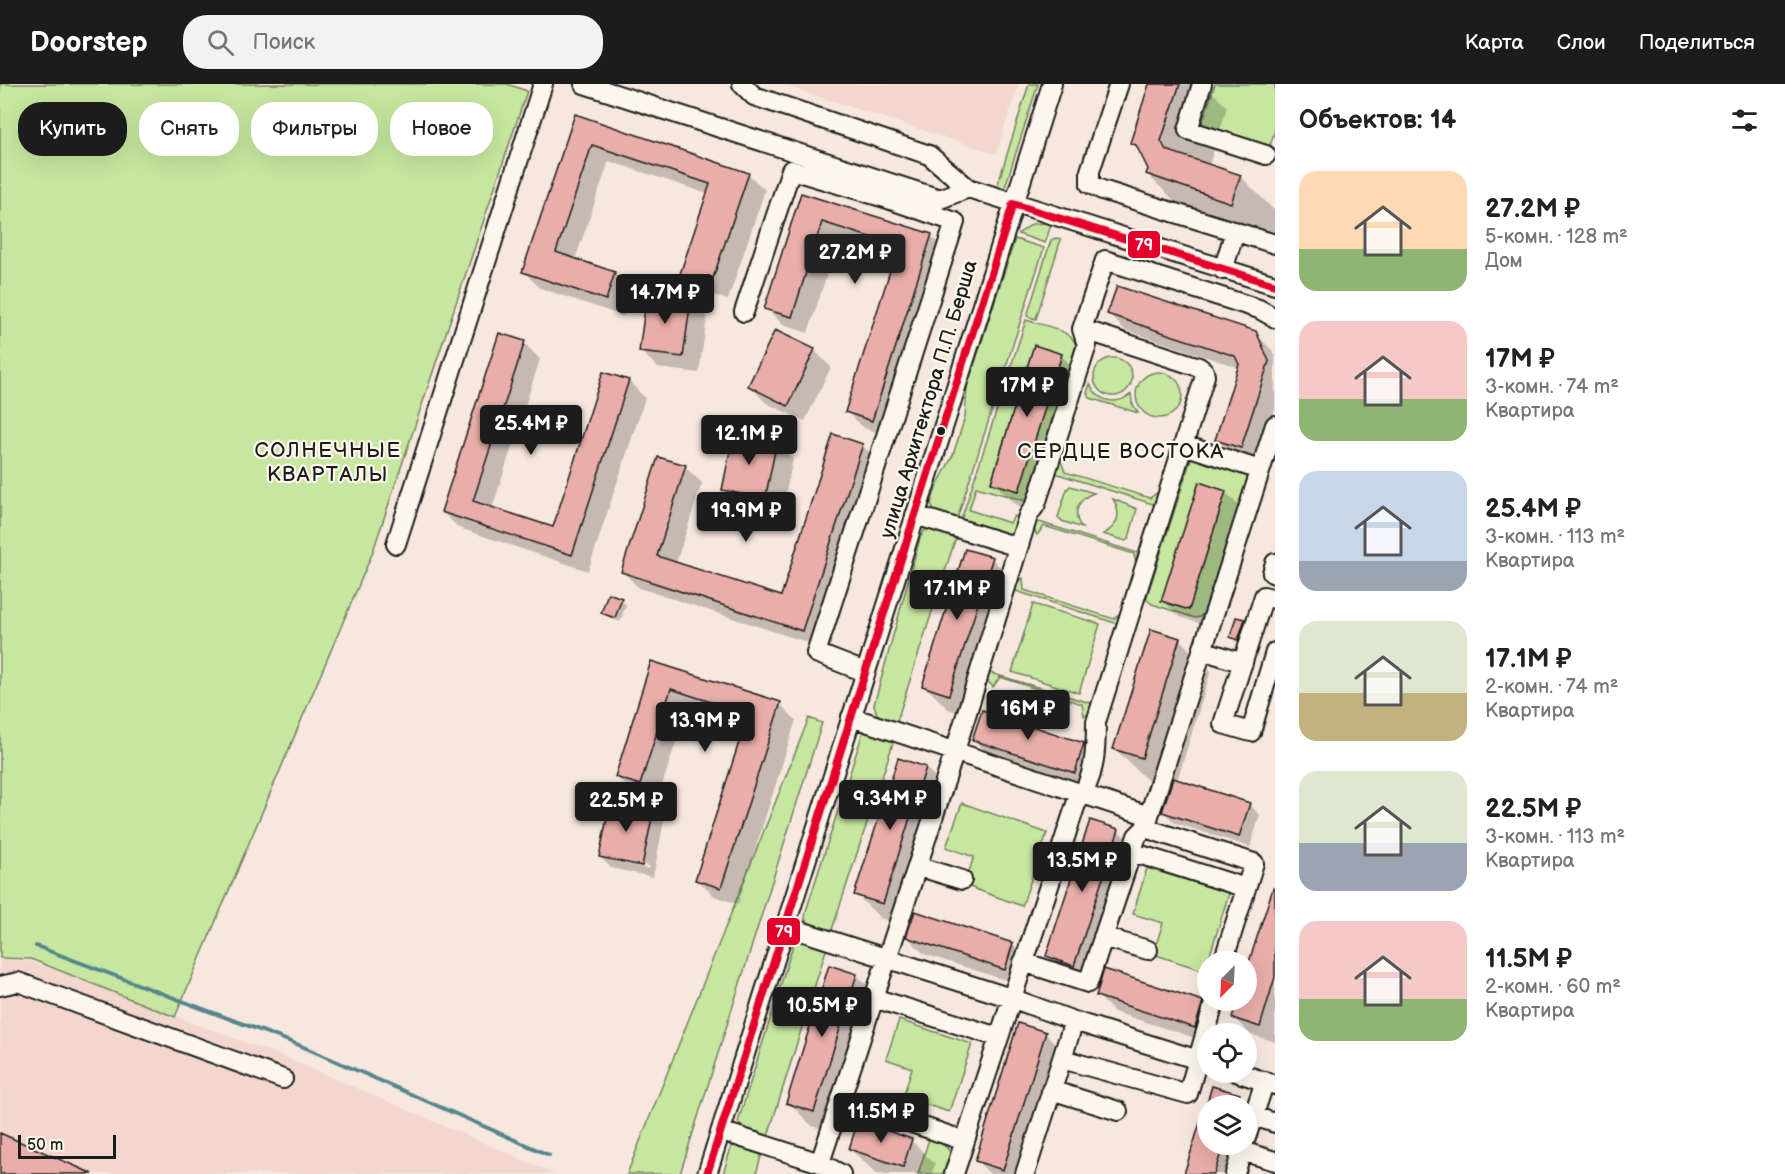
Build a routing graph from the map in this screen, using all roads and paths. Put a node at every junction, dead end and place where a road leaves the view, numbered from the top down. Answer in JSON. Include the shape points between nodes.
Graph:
{"nodes":[{"id":1,"x":543,"y":84,"type":"edge"},
{"id":2,"x":584,"y":84,"type":"edge"},
{"id":3,"x":742,"y":84,"type":"edge"},
{"id":4,"x":1052,"y":84,"type":"edge"},
{"id":5,"x":1119,"y":84,"type":"edge"},
{"id":6,"x":1202,"y":84,"type":"edge"},
{"id":7,"x":1266,"y":155,"type":"dead end"},
{"id":8,"x":968,"y":188,"type":"junction"},
{"id":9,"x":890,"y":191,"type":"junction"},
{"id":10,"x":1013,"y":204,"type":"junction"},
{"id":11,"x":1235,"y":231,"type":"junction"},
{"id":12,"x":1275,"y":244,"type":"edge"},
{"id":13,"x":1223,"y":270,"type":"junction"},
{"id":14,"x":1275,"y":285,"type":"edge"},
{"id":15,"x":744,"y":312,"type":"dead end"},
{"id":16,"x":1273,"y":319,"type":"edge"},
{"id":17,"x":1082,"y":329,"type":"junction"},
{"id":18,"x":1275,"y":425,"type":"edge"},
{"id":19,"x":1184,"y":445,"type":"junction"},
{"id":20,"x":1260,"y":470,"type":"junction"},
{"id":21,"x":915,"y":515,"type":"junction"},
{"id":22,"x":396,"y":544,"type":"dead end"},
{"id":23,"x":1018,"y":547,"type":"junction"},
{"id":24,"x":1275,"y":563,"type":"edge"},
{"id":25,"x":1275,"y":574,"type":"edge"},
{"id":26,"x":1275,"y":599,"type":"edge"},
{"id":27,"x":1202,"y":650,"type":"junction"},
{"id":28,"x":1275,"y":652,"type":"edge"},
{"id":29,"x":1243,"y":663,"type":"junction"},
{"id":30,"x":865,"y":672,"type":"junction"},
{"id":31,"x":851,"y":717,"type":"junction"},
{"id":32,"x":955,"y":751,"type":"junction"},
{"id":33,"x":1084,"y":794,"type":"junction"},
{"id":34,"x":1147,"y":822,"type":"junction"},
{"id":35,"x":1132,"y":852,"type":"junction"},
{"id":36,"x":917,"y":866,"type":"junction"},
{"id":37,"x":962,"y":880,"type":"dead end"},
{"id":38,"x":1246,"y":888,"type":"junction"},
{"id":39,"x":785,"y":926,"type":"junction"},
{"id":40,"x":1103,"y":937,"type":"junction"},
{"id":41,"x":1148,"y":950,"type":"dead end"},
{"id":42,"x":1226,"y":951,"type":"edge"},
{"id":43,"x":888,"y":957,"type":"junction"},
{"id":44,"x":1023,"y":962,"type":"junction"},
{"id":45,"x":0,"y":986,"type":"edge"},
{"id":46,"x":874,"y":998,"type":"junction"},
{"id":47,"x":1011,"y":998,"type":"junction"},
{"id":48,"x":1074,"y":1021,"type":"junction"},
{"id":49,"x":998,"y":1037,"type":"junction"},
{"id":50,"x":1062,"y":1059,"type":"junction"},
{"id":51,"x":1197,"y":1060,"type":"edge"},
{"id":52,"x":1197,"y":1075,"type":"edge"},
{"id":53,"x":283,"y":1078,"type":"dead end"},
{"id":54,"x":1270,"y":1083,"type":"edge"},
{"id":55,"x":1051,"y":1090,"type":"junction"},
{"id":56,"x":841,"y":1098,"type":"junction"},
{"id":57,"x":1257,"y":1108,"type":"edge"},
{"id":58,"x":1118,"y":1111,"type":"dead end"},
{"id":59,"x":1257,"y":1117,"type":"edge"},
{"id":60,"x":1275,"y":1123,"type":"edge"},
{"id":61,"x":721,"y":1131,"type":"junction"},
{"id":62,"x":965,"y":1141,"type":"junction"},
{"id":63,"x":1257,"y":1151,"type":"edge"},
{"id":64,"x":1241,"y":1155,"type":"edge"},
{"id":65,"x":1275,"y":1161,"type":"edge"},
{"id":66,"x":820,"y":1163,"type":"junction"},
{"id":67,"x":707,"y":1174,"type":"edge"},
{"id":68,"x":841,"y":1174,"type":"edge"},
{"id":69,"x":955,"y":1174,"type":"edge"},
{"id":70,"x":1024,"y":1174,"type":"edge"},
{"id":71,"x":1235,"y":1174,"type":"edge"}],
"edges":[{"from":1,"to":22,"type":"street"},
{"from":2,"to":9,"type":"street"},
{"from":3,"to":8,"type":"street","via":[[754,96],[928,155]]},
{"from":4,"to":10,"type":"street","name":"улица Архитектора П.П. Берша"},
{"from":5,"to":11,"type":"street","via":[[1090,171],[1090,184]]},
{"from":6,"to":7,"type":"street","via":[[1188,130]]},
{"from":8,"to":9,"type":"street","via":[[940,199]]},
{"from":8,"to":10,"type":"street"},
{"from":9,"to":15,"type":"street","via":[[791,170]]},
{"from":9,"to":30,"type":"street","via":[[955,222],[816,653]]},
{"from":10,"to":13,"type":"street"},
{"from":10,"to":21,"type":"street","name":"улица Архитектора П.П. Берша"},
{"from":11,"to":12,"type":"street"},
{"from":11,"to":13,"type":"street"},
{"from":13,"to":14,"type":"street"},
{"from":16,"to":17,"type":"street","via":[[1259,309],[1105,260]]},
{"from":17,"to":19,"type":"street","via":[[1204,371]]},
{"from":17,"to":23,"type":"street","via":[[1087,345],[1036,504]]},
{"from":18,"to":20,"type":"street"},
{"from":19,"to":20,"type":"street"},
{"from":19,"to":33,"type":"street","via":[[1096,722],[1095,759]]},
{"from":20,"to":27,"type":"street"},
{"from":21,"to":23,"type":"street"},
{"from":21,"to":30,"type":"street","name":"улица Архитектора П.П. Берша"},
{"from":23,"to":32,"type":"street"},
{"from":24,"to":25,"type":"street"},
{"from":26,"to":29,"type":"street","via":[[1264,596]]},
{"from":27,"to":29,"type":"street"},
{"from":27,"to":34,"type":"street"},
{"from":28,"to":29,"type":"street","via":[[1251,732],[1223,724]]},
{"from":30,"to":31,"type":"street","name":"улица Архитектора П.П. Берша"},
{"from":31,"to":32,"type":"street"},
{"from":31,"to":39,"type":"street","name":"улица Архитектора П.П. Берша"},
{"from":32,"to":33,"type":"street"},
{"from":32,"to":36,"type":"street"},
{"from":33,"to":34,"type":"street"},
{"from":33,"to":44,"type":"street","via":[[1076,804]]},
{"from":34,"to":35,"type":"street"},
{"from":34,"to":38,"type":"street","via":[[1254,863]]},
{"from":35,"to":38,"type":"street"},
{"from":35,"to":40,"type":"street"},
{"from":36,"to":37,"type":"street"},
{"from":36,"to":43,"type":"street"},
{"from":38,"to":42,"type":"street"},
{"from":39,"to":43,"type":"street"},
{"from":39,"to":61,"type":"street","name":"улица Архитектора П.П. Берша"},
{"from":40,"to":41,"type":"street"},
{"from":40,"to":44,"type":"street","via":[[1088,983]]},
{"from":43,"to":46,"type":"street"},
{"from":43,"to":47,"type":"street"},
{"from":44,"to":47,"type":"street"},
{"from":45,"to":53,"type":"street","via":[[18,982]]},
{"from":46,"to":49,"type":"street"},
{"from":46,"to":56,"type":"street"},
{"from":47,"to":48,"type":"street"},
{"from":47,"to":49,"type":"street"},
{"from":48,"to":50,"type":"street"},
{"from":48,"to":51,"type":"street"},
{"from":49,"to":62,"type":"street"},
{"from":50,"to":52,"type":"street","via":[[1188,1094]]},
{"from":50,"to":55,"type":"street"},
{"from":54,"to":57,"type":"street"},
{"from":55,"to":58,"type":"street"},
{"from":55,"to":70,"type":"street"},
{"from":56,"to":62,"type":"street"},
{"from":56,"to":66,"type":"street"},
{"from":59,"to":60,"type":"street"},
{"from":61,"to":66,"type":"street"},
{"from":61,"to":67,"type":"street","name":"улица Архитектора П.П. Берша"},
{"from":62,"to":69,"type":"street"},
{"from":63,"to":65,"type":"street"},
{"from":64,"to":71,"type":"street"},
{"from":66,"to":68,"type":"street"}]}
